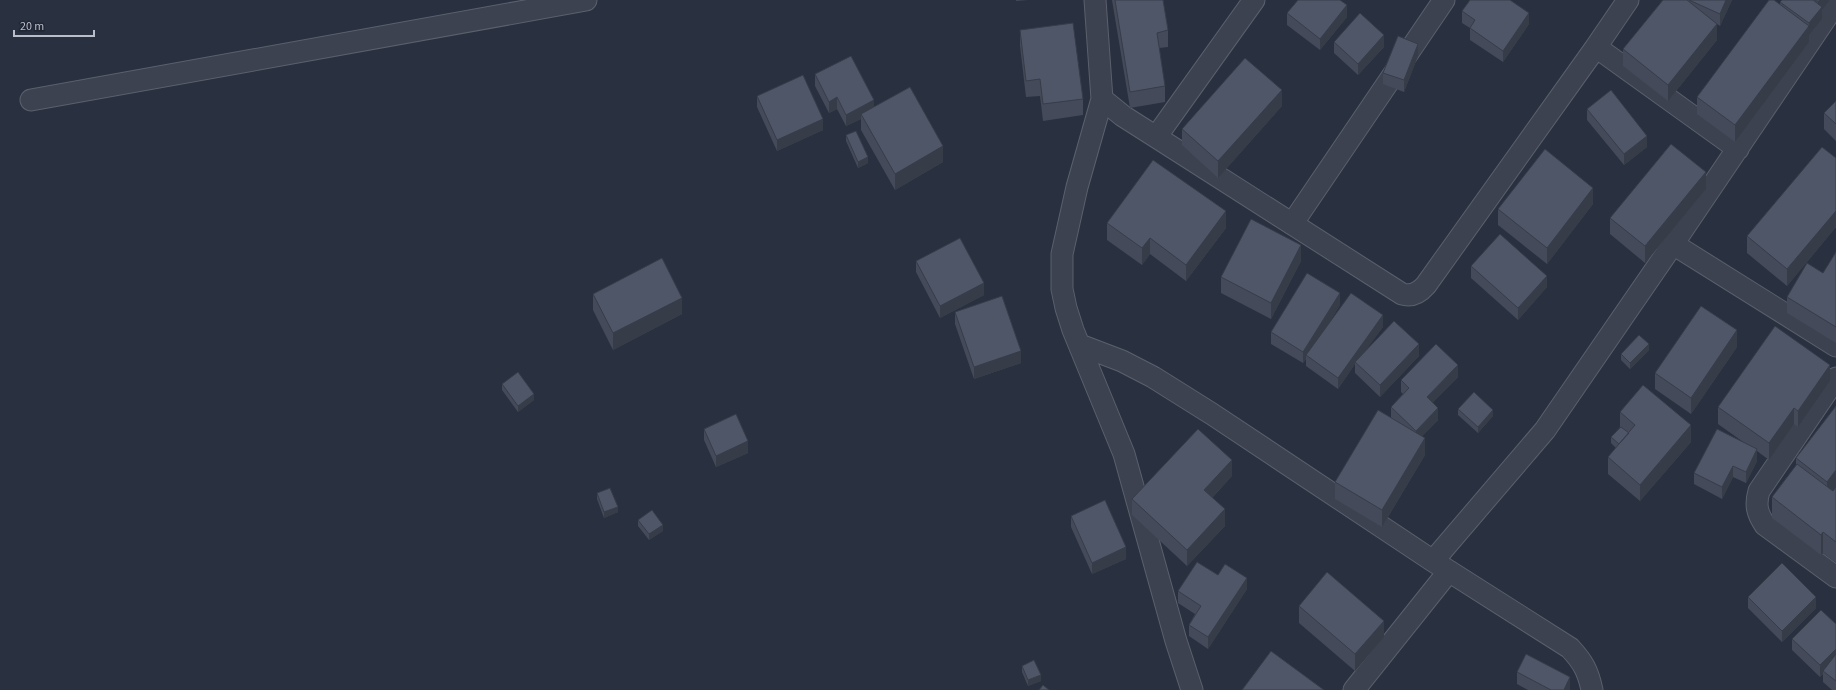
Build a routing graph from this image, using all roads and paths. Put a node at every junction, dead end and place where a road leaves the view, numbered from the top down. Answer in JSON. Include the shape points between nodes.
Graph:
{"nodes":[{"id":1,"x":586,"y":0,"type":"edge"},
{"id":2,"x":1095,"y":0,"type":"edge"},
{"id":3,"x":1254,"y":0,"type":"edge"},
{"id":4,"x":1444,"y":0,"type":"edge"},
{"id":5,"x":1628,"y":0,"type":"edge"},
{"id":6,"x":1836,"y":3,"type":"edge"},
{"id":7,"x":1596,"y":47,"type":"junction"},
{"id":8,"x":1102,"y":99,"type":"junction"},
{"id":9,"x":31,"y":100,"type":"dead end"},
{"id":10,"x":1156,"y":137,"type":"junction"},
{"id":11,"x":1738,"y":149,"type":"junction"},
{"id":12,"x":1292,"y":224,"type":"junction"},
{"id":13,"x":1674,"y":244,"type":"junction"},
{"id":14,"x":1080,"y":345,"type":"junction"},
{"id":15,"x":1836,"y":346,"type":"edge"},
{"id":16,"x":1836,"y":378,"type":"edge"},
{"id":17,"x":1441,"y":566,"type":"junction"},
{"id":18,"x":1836,"y":577,"type":"edge"},
{"id":19,"x":1590,"y":688,"type":"edge"},
{"id":20,"x":1192,"y":690,"type":"edge"},
{"id":21,"x":1354,"y":690,"type":"edge"}],
"edges":[{"from":1,"to":9,"type":"street"},
{"from":2,"to":8,"type":"street"},
{"from":3,"to":10,"type":"street"},
{"from":4,"to":12,"type":"street"},
{"from":5,"to":7,"type":"street"},
{"from":6,"to":11,"type":"street"},
{"from":7,"to":11,"type":"street"},
{"from":7,"to":12,"type":"street","via":[[1422,290],[1408,296],[1402,294]]},
{"from":8,"to":10,"type":"street"},
{"from":8,"to":14,"type":"street","via":[[1062,254],[1063,296]]},
{"from":10,"to":12,"type":"street"},
{"from":11,"to":13,"type":"street"},
{"from":13,"to":15,"type":"street"},
{"from":13,"to":17,"type":"street","via":[[1545,430]]},
{"from":14,"to":17,"type":"street","via":[[1122,361],[1153,377]]},
{"from":14,"to":20,"type":"street","via":[[1124,454],[1176,642]]},
{"from":16,"to":18,"type":"street","via":[[1759,491],[1756,506],[1765,524]]},
{"from":17,"to":19,"type":"street","via":[[1570,648],[1582,661],[1588,674]]},
{"from":17,"to":21,"type":"street"}]}
